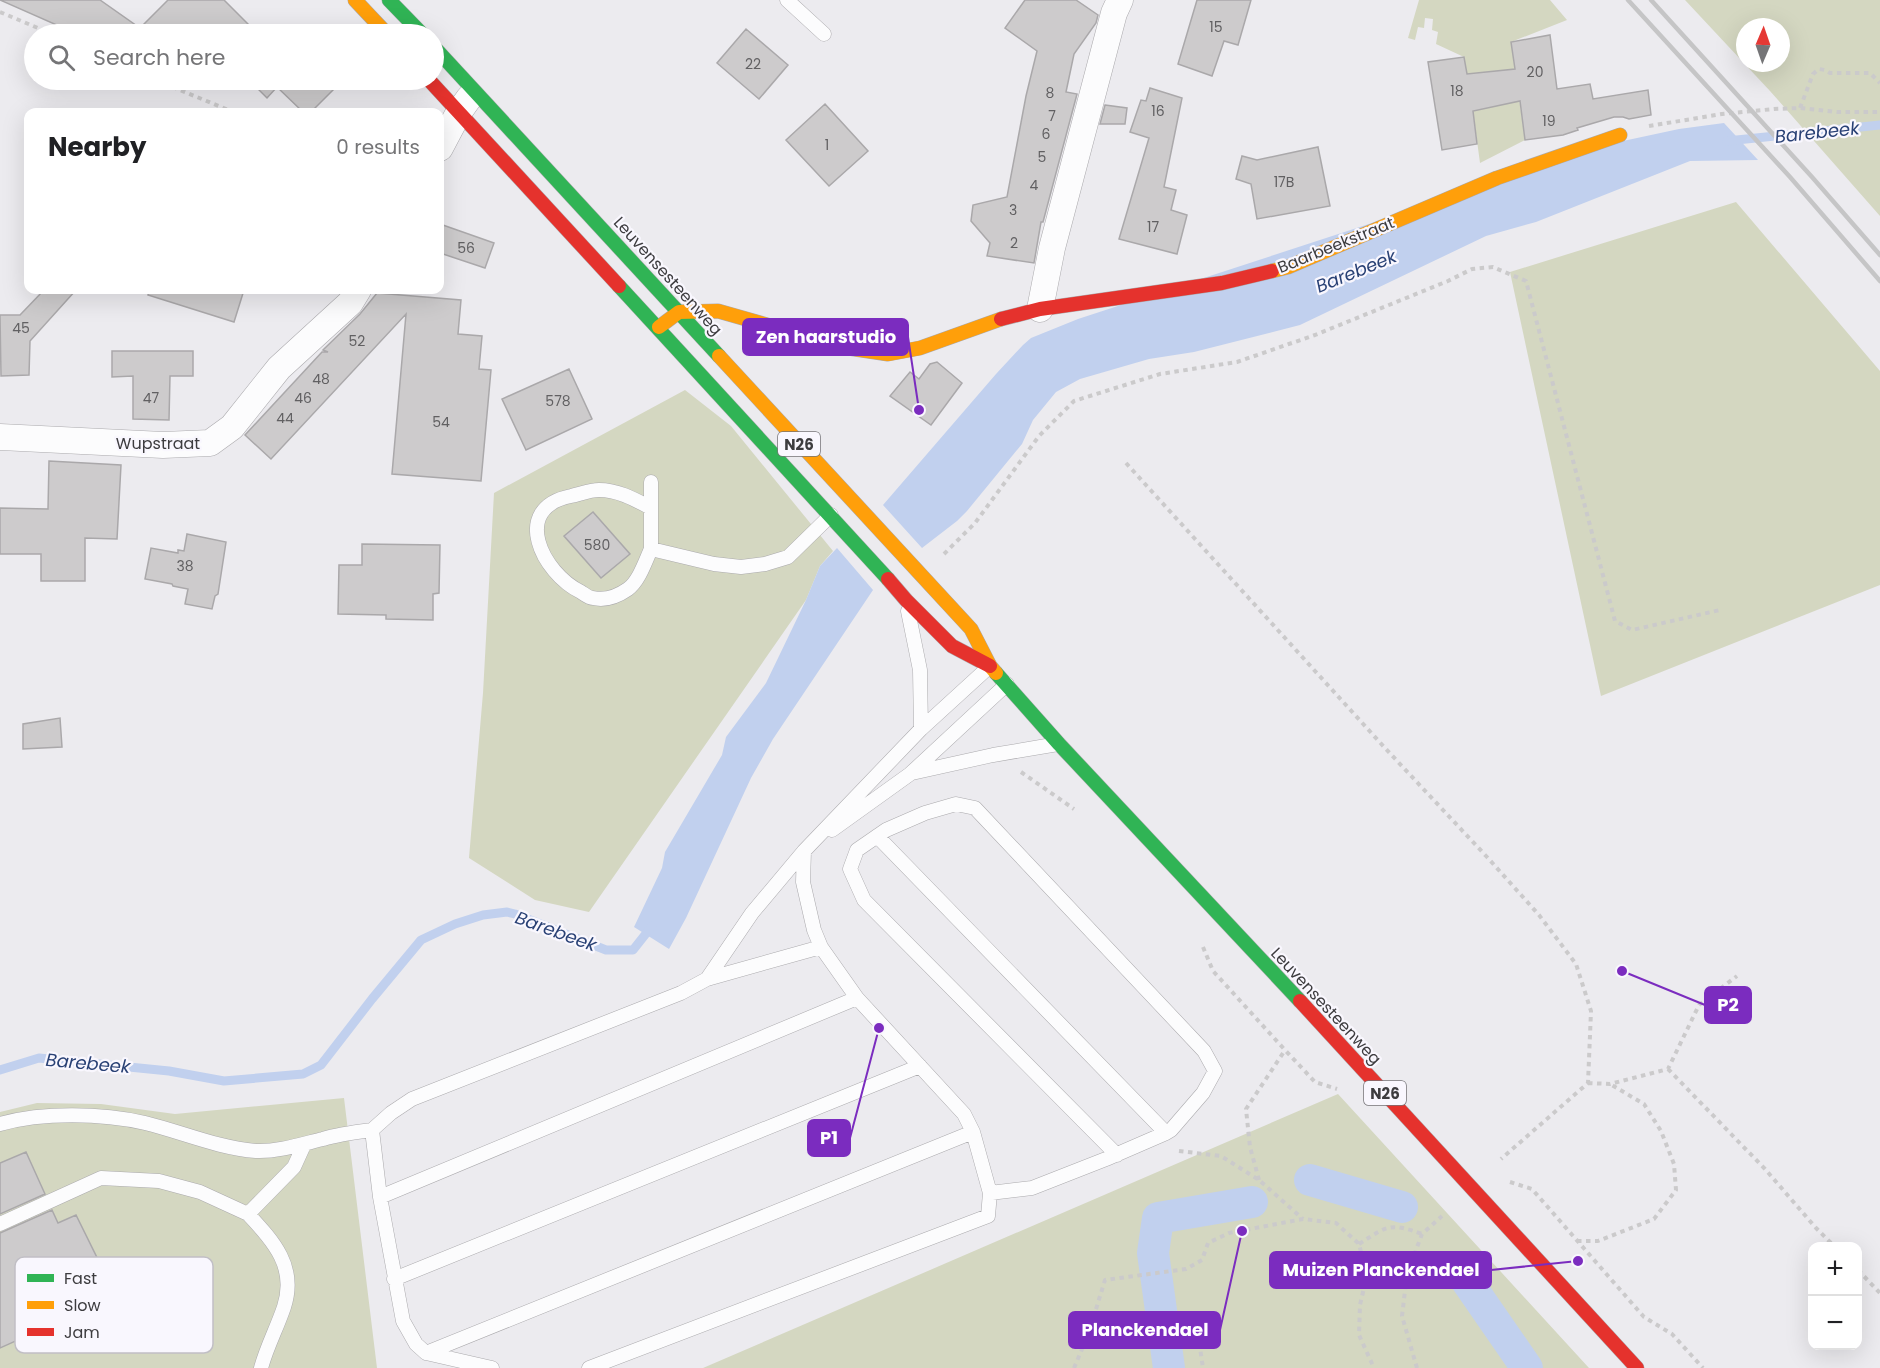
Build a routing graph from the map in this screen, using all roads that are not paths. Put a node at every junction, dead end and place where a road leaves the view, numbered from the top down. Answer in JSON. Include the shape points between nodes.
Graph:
{"nodes":[{"id":1,"x":355,"y":0,"type":"edge"},
{"id":2,"x":389,"y":0,"type":"edge"},
{"id":3,"x":787,"y":0,"type":"edge"},
{"id":4,"x":1120,"y":0,"type":"edge"},
{"id":5,"x":378,"y":24,"type":"edge"},
{"id":6,"x":412,"y":24,"type":"edge"},
{"id":7,"x":824,"y":34,"type":"dead end"},
{"id":8,"x":444,"y":58,"type":"edge"},
{"id":9,"x":438,"y":90,"type":"edge"},
{"id":10,"x":474,"y":91,"type":"junction"},
{"id":11,"x":459,"y":112,"type":"junction"},
{"id":12,"x":1620,"y":135,"type":"road end"},
{"id":13,"x":444,"y":140,"type":"edge"},
{"id":14,"x":356,"y":294,"type":"edge"},
{"id":15,"x":1040,"y":309,"type":"junction"},
{"id":16,"x":679,"y":312,"type":"junction"},
{"id":17,"x":658,"y":328,"type":"junction"},
{"id":18,"x":0,"y":437,"type":"edge"},
{"id":19,"x":651,"y":482,"type":"dead end"},
{"id":20,"x":651,"y":507,"type":"junction"},
{"id":21,"x":831,"y":515,"type":"junction"},
{"id":22,"x":651,"y":549,"type":"junction"},
{"id":23,"x":906,"y":600,"type":"junction"},
{"id":24,"x":990,"y":666,"type":"junction"},
{"id":25,"x":1007,"y":684,"type":"junction"},
{"id":26,"x":921,"y":729,"type":"junction"},
{"id":27,"x":1059,"y":744,"type":"junction"},
{"id":28,"x":910,"y":774,"type":"junction"},
{"id":29,"x":877,"y":836,"type":"junction"},
{"id":30,"x":804,"y":851,"type":"junction"},
{"id":31,"x":821,"y":947,"type":"junction"},
{"id":32,"x":707,"y":979,"type":"junction"},
{"id":33,"x":857,"y":998,"type":"junction"},
{"id":34,"x":920,"y":1066,"type":"junction"},
{"id":35,"x":0,"y":1124,"type":"edge"},
{"id":36,"x":372,"y":1130,"type":"junction"},
{"id":37,"x":973,"y":1132,"type":"junction"},
{"id":38,"x":1166,"y":1132,"type":"junction"},
{"id":39,"x":304,"y":1145,"type":"junction"},
{"id":40,"x":1117,"y":1155,"type":"junction"},
{"id":41,"x":990,"y":1193,"type":"junction"},
{"id":42,"x":380,"y":1197,"type":"junction"},
{"id":43,"x":248,"y":1214,"type":"junction"},
{"id":44,"x":0,"y":1224,"type":"edge"},
{"id":45,"x":394,"y":1279,"type":"junction"},
{"id":46,"x":426,"y":1353,"type":"junction"},
{"id":47,"x":261,"y":1368,"type":"edge"},
{"id":48,"x":492,"y":1368,"type":"edge"},
{"id":49,"x":589,"y":1368,"type":"edge"},
{"id":50,"x":1637,"y":1368,"type":"edge"}],
"edges":[{"from":1,"to":5,"type":"main road"},
{"from":2,"to":6,"type":"main road"},
{"from":3,"to":7,"type":"lane"},
{"from":4,"to":15,"type":"street","via":[[1058,226]]},
{"from":8,"to":10,"type":"main road","name":"Leuvensesteenweg","number":"N26"},
{"from":9,"to":11,"type":"main road","name":"Leuvensesteenweg","number":"N26"},
{"from":10,"to":11,"type":"street"},
{"from":10,"to":16,"type":"main road","name":"Leuvensesteenweg","number":"N26"},
{"from":11,"to":13,"type":"street"},
{"from":11,"to":17,"type":"main road","name":"Leuvensesteenweg","number":"N26"},
{"from":12,"to":15,"type":"main road","name":"Baarbeekstraat","via":[[1497,178],[1287,267],[1222,283]]},
{"from":14,"to":18,"type":"street","name":"Wupstraat","via":[[279,368],[232,427],[210,443],[162,445]]},
{"from":15,"to":16,"type":"main road","name":"Baarbeekstraat","via":[[920,348],[888,354],[848,348],[718,311]]},
{"from":16,"to":17,"type":"main road"},
{"from":16,"to":24,"type":"main road","name":"Leuvensesteenweg","number":"N26","via":[[971,629]]},
{"from":17,"to":21,"type":"main road","name":"Leuvensesteenweg","number":"N26"},
{"from":19,"to":20,"type":"lane"},
{"from":20,"to":22,"type":"lane"},
{"from":20,"to":22,"type":"lane","via":[[625,495],[598,490],[559,498],[543,510],[536,528],[540,549],[554,573],[592,598],[612,598],[630,588]]},
{"from":21,"to":22,"type":"lane","via":[[788,557],[765,564],[714,564]]},
{"from":21,"to":23,"type":"main road","name":"Leuvensesteenweg","number":"N26"},
{"from":23,"to":24,"type":"main road","name":"Leuvensesteenweg","number":"N26","via":[[952,646]]},
{"from":23,"to":26,"type":"lane","via":[[920,670]]},
{"from":24,"to":25,"type":"main road","name":"Leuvensesteenweg","number":"N26"},
{"from":24,"to":26,"type":"lane"},
{"from":25,"to":27,"type":"main road","name":"Leuvensesteenweg","number":"N26"},
{"from":25,"to":28,"type":"lane"},
{"from":26,"to":30,"type":"lane"},
{"from":27,"to":28,"type":"lane"},
{"from":27,"to":50,"type":"main road","name":"Leuvensesteenweg","number":"N26"},
{"from":28,"to":30,"type":"lane"},
{"from":29,"to":38,"type":"lane"},
{"from":29,"to":38,"type":"lane","via":[[925,813],[956,804],[975,808],[1204,1051],[1215,1071],[1203,1094]]},
{"from":29,"to":40,"type":"lane","via":[[857,850],[850,869],[864,900]]},
{"from":30,"to":31,"type":"lane","via":[[803,882]]},
{"from":30,"to":32,"type":"lane","via":[[752,913]]},
{"from":31,"to":32,"type":"lane"},
{"from":31,"to":33,"type":"lane"},
{"from":32,"to":36,"type":"lane","via":[[681,993],[412,1099]]},
{"from":33,"to":34,"type":"lane"},
{"from":33,"to":42,"type":"lane"},
{"from":34,"to":37,"type":"lane","via":[[964,1114]]},
{"from":34,"to":45,"type":"lane"},
{"from":35,"to":39,"type":"lane","via":[[43,1116],[72,1116],[143,1123],[258,1151]]},
{"from":36,"to":39,"type":"lane"},
{"from":36,"to":42,"type":"lane"},
{"from":37,"to":41,"type":"lane"},
{"from":37,"to":46,"type":"lane"},
{"from":38,"to":40,"type":"lane"},
{"from":39,"to":43,"type":"lane","via":[[294,1167]]},
{"from":40,"to":41,"type":"lane","via":[[1032,1188]]},
{"from":41,"to":49,"type":"lane","via":[[988,1216]]},
{"from":42,"to":45,"type":"lane"},
{"from":43,"to":44,"type":"lane","via":[[200,1192],[159,1181],[101,1178]]},
{"from":43,"to":47,"type":"lane","via":[[277,1247],[285,1263],[288,1286]]},
{"from":45,"to":46,"type":"lane","via":[[403,1321]]},
{"from":46,"to":48,"type":"lane"}]}
